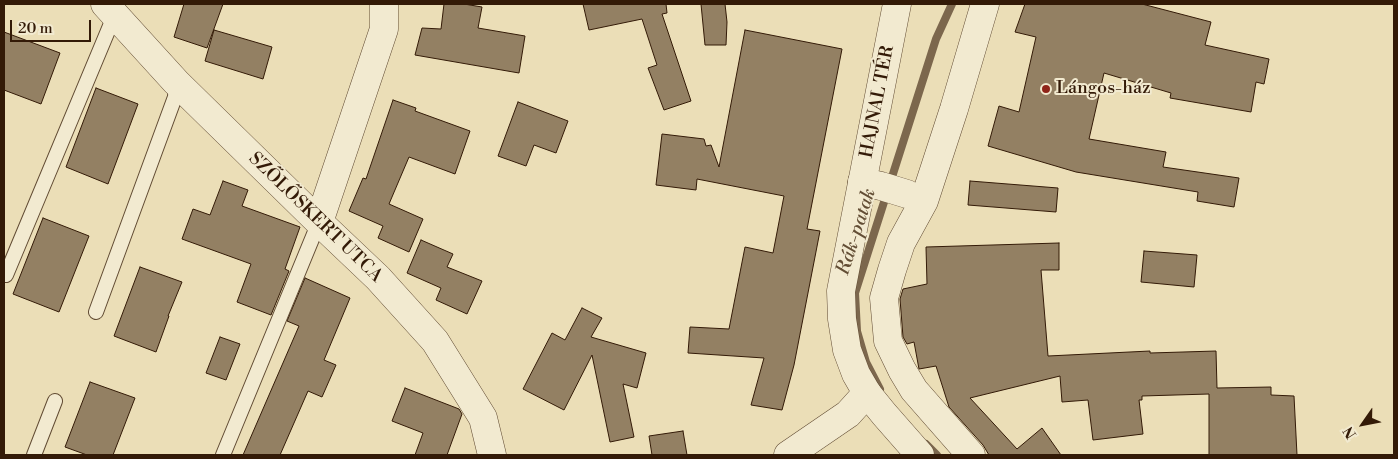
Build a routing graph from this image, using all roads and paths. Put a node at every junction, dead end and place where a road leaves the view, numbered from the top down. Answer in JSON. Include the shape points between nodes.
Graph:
{"nodes":[{"id":1,"x":384,"y":4,"type":"edge"},
{"id":2,"x":897,"y":4,"type":"edge"},
{"id":3,"x":985,"y":4,"type":"edge"},
{"id":4,"x":110,"y":9,"type":"edge"},
{"id":5,"x":176,"y":82,"type":"junction"},
{"id":6,"x":871,"y":184,"type":"junction"},
{"id":7,"x":915,"y":197,"type":"junction"},
{"id":8,"x":319,"y":222,"type":"junction"},
{"id":9,"x":6,"y":275,"type":"dead end"},
{"id":10,"x":96,"y":312,"type":"dead end"},
{"id":11,"x":867,"y":393,"type":"junction"},
{"id":12,"x":55,"y":401,"type":"dead end"},
{"id":13,"x":34,"y":455,"type":"edge"},
{"id":14,"x":223,"y":455,"type":"edge"},
{"id":15,"x":492,"y":455,"type":"edge"},
{"id":16,"x":788,"y":455,"type":"edge"},
{"id":17,"x":920,"y":455,"type":"edge"},
{"id":18,"x":971,"y":455,"type":"edge"}],
"edges":[{"from":1,"to":8,"type":"street","via":[[384,29]]},
{"from":2,"to":6,"type":"street","name":"HAJNAL TÉR","via":[[884,76]]},
{"from":3,"to":7,"type":"street","via":[[954,110]]},
{"from":4,"to":5,"type":"street","name":"SZŐLŐSKERT UTCA"},
{"from":4,"to":9,"type":"lane"},
{"from":5,"to":8,"type":"street","name":"SZŐLŐSKERT UTCA"},
{"from":5,"to":10,"type":"lane","via":[[175,98]]},
{"from":6,"to":7,"type":"street"},
{"from":6,"to":11,"type":"street","name":"HAJNAL TÉR","via":[[841,291],[846,350]]},
{"from":7,"to":18,"type":"street","via":[[884,298],[888,340],[914,390]]},
{"from":8,"to":14,"type":"lane"},
{"from":8,"to":15,"type":"street","name":"SZŐLŐSKERT UTCA","via":[[378,278],[435,341],[483,418]]},
{"from":11,"to":16,"type":"street","via":[[848,414]]},
{"from":11,"to":17,"type":"street","name":"HAJNAL TÉR"},
{"from":12,"to":13,"type":"lane"}]}
